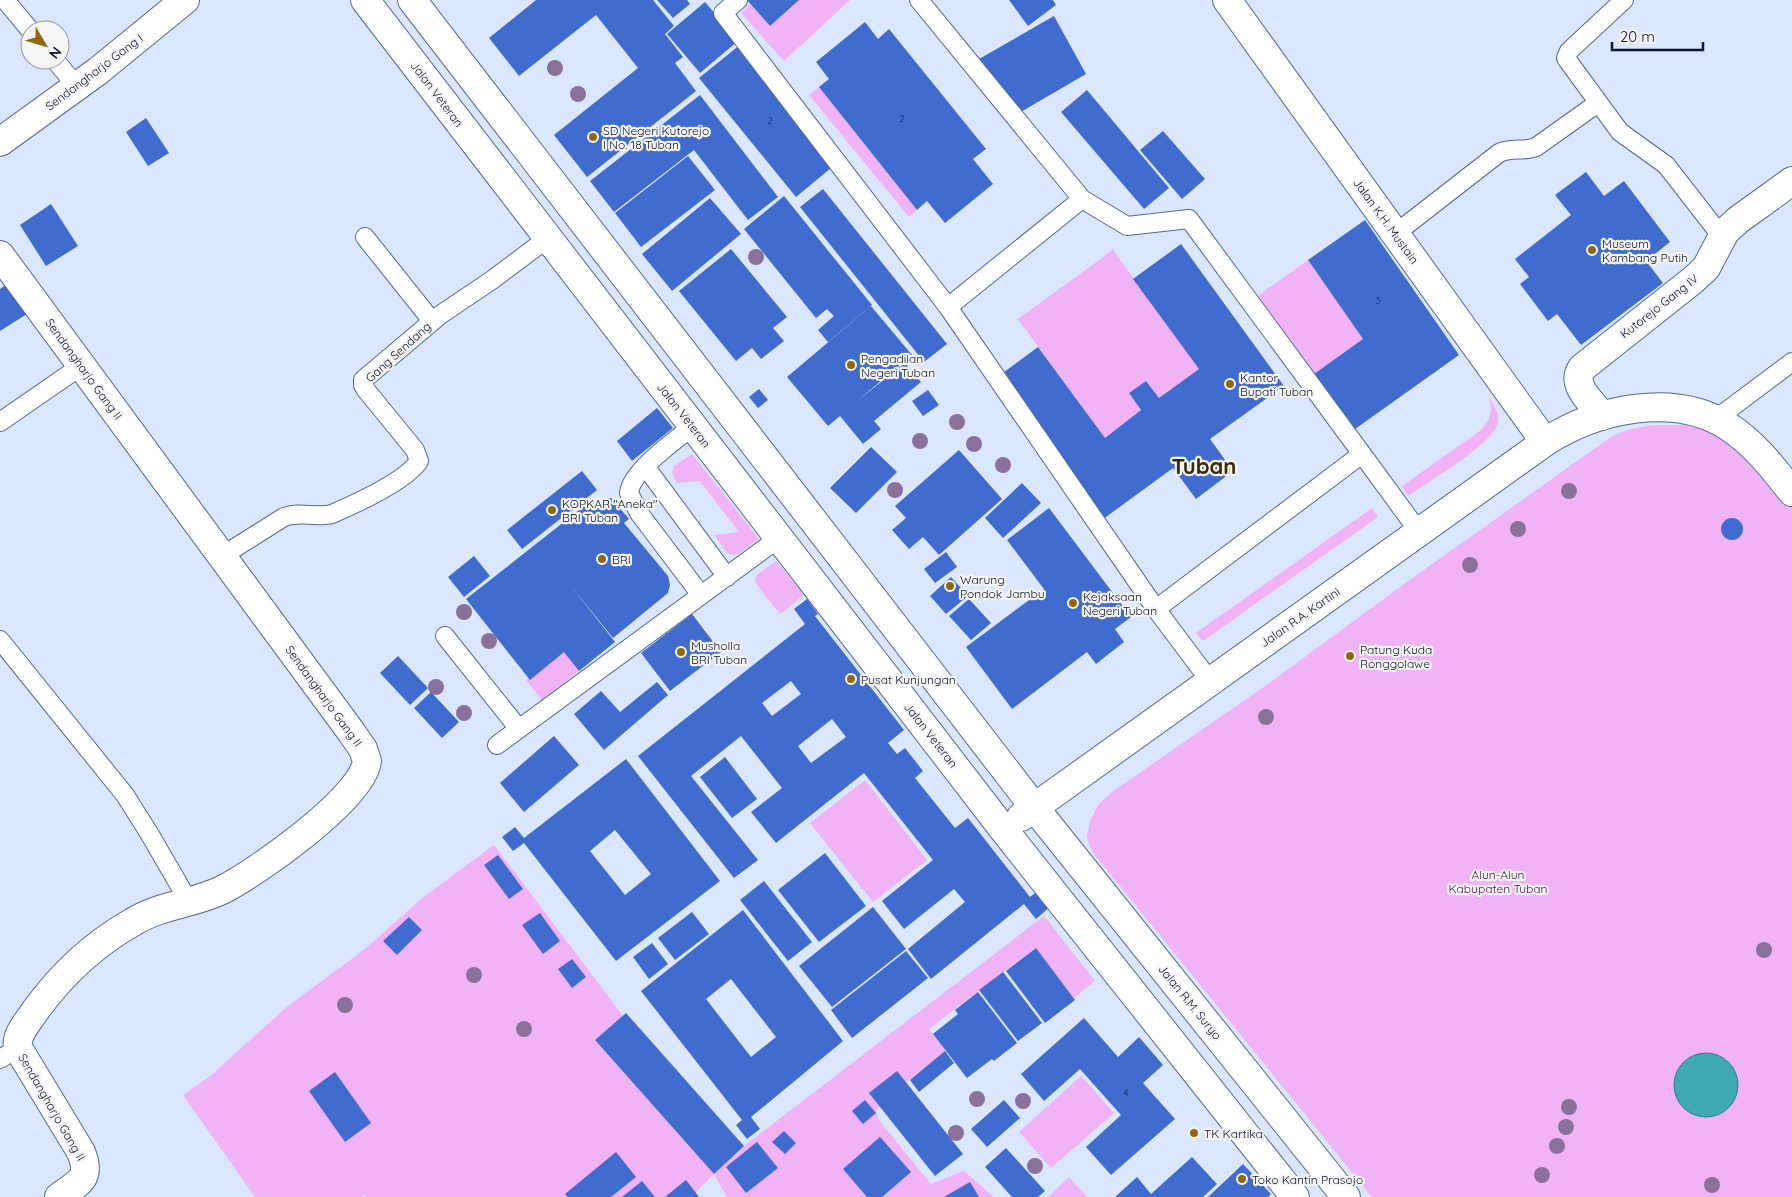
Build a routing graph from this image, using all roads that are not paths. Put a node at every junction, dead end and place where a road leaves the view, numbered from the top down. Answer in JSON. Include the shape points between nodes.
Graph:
{"nodes":[{"id":1,"x":5,"y":0,"type":"edge"},
{"id":2,"x":185,"y":0,"type":"edge"},
{"id":3,"x":365,"y":0,"type":"edge"},
{"id":4,"x":412,"y":0,"type":"edge"},
{"id":5,"x":738,"y":0,"type":"edge"},
{"id":6,"x":919,"y":0,"type":"edge"},
{"id":7,"x":1227,"y":0,"type":"edge"},
{"id":8,"x":1624,"y":0,"type":"edge"},
{"id":9,"x":22,"y":20,"type":"edge"},
{"id":10,"x":63,"y":70,"type":"edge"},
{"id":11,"x":77,"y":87,"type":"junction"},
{"id":12,"x":1598,"y":103,"type":"junction"},
{"id":13,"x":0,"y":142,"type":"edge"},
{"id":14,"x":1792,"y":181,"type":"edge"},
{"id":15,"x":1082,"y":199,"type":"junction"},
{"id":16,"x":1395,"y":234,"type":"junction"},
{"id":17,"x":365,"y":237,"type":"dead end"},
{"id":18,"x":548,"y":238,"type":"junction"},
{"id":19,"x":1722,"y":238,"type":"junction"},
{"id":20,"x":0,"y":256,"type":"edge"},
{"id":21,"x":948,"y":307,"type":"junction"},
{"id":22,"x":432,"y":321,"type":"junction"},
{"id":23,"x":1792,"y":362,"type":"edge"},
{"id":24,"x":81,"y":366,"type":"junction"},
{"id":25,"x":1602,"y":416,"type":"junction"},
{"id":26,"x":1716,"y":419,"type":"junction"},
{"id":27,"x":0,"y":422,"type":"edge"},
{"id":28,"x":693,"y":426,"type":"junction"},
{"id":29,"x":746,"y":433,"type":"junction"},
{"id":30,"x":1545,"y":442,"type":"junction"},
{"id":31,"x":1362,"y":454,"type":"junction"},
{"id":32,"x":715,"y":455,"type":"junction"},
{"id":33,"x":645,"y":466,"type":"junction"},
{"id":34,"x":772,"y":467,"type":"junction"},
{"id":35,"x":742,"y":490,"type":"junction"},
{"id":36,"x":1792,"y":492,"type":"edge"},
{"id":37,"x":1419,"y":532,"type":"junction"},
{"id":38,"x":779,"y":538,"type":"junction"},
{"id":39,"x":222,"y":556,"type":"junction"},
{"id":40,"x":727,"y":577,"type":"junction"},
{"id":41,"x":701,"y":595,"type":"junction"},
{"id":42,"x":1156,"y":609,"type":"junction"},
{"id":43,"x":445,"y":636,"type":"dead end"},
{"id":44,"x":0,"y":640,"type":"edge"},
{"id":45,"x":1210,"y":681,"type":"junction"},
{"id":46,"x":519,"y":729,"type":"junction"},
{"id":47,"x":497,"y":746,"type":"dead end"},
{"id":48,"x":1034,"y":807,"type":"junction"},
{"id":49,"x":1003,"y":829,"type":"junction"},
{"id":50,"x":189,"y":902,"type":"junction"},
{"id":51,"x":9,"y":1053,"type":"edge"},
{"id":52,"x":59,"y":1197,"type":"edge"},
{"id":53,"x":1295,"y":1197,"type":"edge"},
{"id":54,"x":1346,"y":1197,"type":"edge"}],
"edges":[{"from":1,"to":9,"type":"lane"},
{"from":2,"to":11,"type":"street","name":"Sendangharjo Gang I"},
{"from":3,"to":18,"type":"street","name":"Jalan Veteran"},
{"from":4,"to":29,"type":"street"},
{"from":5,"to":21,"type":"lane","via":[[723,13]]},
{"from":6,"to":15,"type":"lane"},
{"from":7,"to":16,"type":"street","name":"Jalan K.H. Mustain"},
{"from":8,"to":12,"type":"lane","via":[[1573,47],[1566,58]]},
{"from":10,"to":11,"type":"lane"},
{"from":11,"to":13,"type":"street","name":"Sendangharjo Gang I"},
{"from":12,"to":16,"type":"lane","via":[[1536,148],[1499,153]]},
{"from":12,"to":19,"type":"lane","via":[[1620,132],[1666,165]]},
{"from":14,"to":19,"type":"street","name":"Kutorejo Gang IV","via":[[1738,220]]},
{"from":15,"to":21,"type":"lane"},
{"from":15,"to":31,"type":"lane","via":[[1127,226],[1189,219]]},
{"from":16,"to":30,"type":"street","name":"Jalan K.H. Mustain"},
{"from":17,"to":22,"type":"lane"},
{"from":18,"to":22,"type":"lane","name":"Gang Sendang"},
{"from":18,"to":28,"type":"street","name":"Jalan Veteran"},
{"from":19,"to":25,"type":"street","name":"Kutorejo Gang IV","via":[[1702,272],[1578,373],[1579,385]]},
{"from":20,"to":24,"type":"street","name":"Sendangharjo Gang II"},
{"from":21,"to":42,"type":"lane"},
{"from":22,"to":39,"type":"lane","name":"Gang Sendang","via":[[363,382],[415,450],[419,461],[413,469],[332,514],[284,517]]},
{"from":23,"to":26,"type":"lane"},
{"from":24,"to":27,"type":"lane"},
{"from":24,"to":39,"type":"street","name":"Sendangharjo Gang II"},
{"from":25,"to":26,"type":"street","name":"Jalan R.A. Kartini","via":[[1641,408],[1664,408],[1684,409]]},
{"from":25,"to":30,"type":"street","name":"Jalan R.A. Kartini","via":[[1567,428]]},
{"from":26,"to":36,"type":"street","name":"Jalan R.A. Kartini","via":[[1752,446]]},
{"from":28,"to":32,"type":"street","name":"Jalan Veteran"},
{"from":28,"to":33,"type":"lane"},
{"from":29,"to":32,"type":"street"},
{"from":29,"to":34,"type":"street"},
{"from":30,"to":37,"type":"street","name":"Jalan R.A. Kartini"},
{"from":31,"to":37,"type":"lane"},
{"from":31,"to":42,"type":"lane"},
{"from":32,"to":35,"type":"street","name":"Jalan Veteran"},
{"from":33,"to":40,"type":"lane"},
{"from":33,"to":41,"type":"lane","via":[[632,481],[629,497]]},
{"from":34,"to":35,"type":"street"},
{"from":34,"to":48,"type":"street"},
{"from":35,"to":38,"type":"street","name":"Jalan Veteran"},
{"from":37,"to":45,"type":"street","name":"Jalan R.A. Kartini"},
{"from":38,"to":40,"type":"lane"},
{"from":38,"to":49,"type":"street","name":"Jalan Veteran"},
{"from":39,"to":50,"type":"street","name":"Sendangharjo Gang II","via":[[352,733],[367,761],[361,778],[344,797],[290,847],[231,885]]},
{"from":40,"to":41,"type":"lane"},
{"from":41,"to":46,"type":"lane"},
{"from":42,"to":45,"type":"lane"},
{"from":43,"to":46,"type":"lane"},
{"from":44,"to":50,"type":"lane","via":[[125,795]]},
{"from":45,"to":48,"type":"street","name":"Jalan R.A. Kartini"},
{"from":46,"to":47,"type":"lane"},
{"from":48,"to":49,"type":"street","name":"Jalan R.A. Kartini"},
{"from":48,"to":54,"type":"street","name":"Jalan R.M. Suryo"},
{"from":49,"to":53,"type":"street"},
{"from":50,"to":51,"type":"street","name":"Sendangharjo Gang II","via":[[134,921],[77,963],[36,1010]]},
{"from":51,"to":52,"type":"street","name":"Sendangharjo Gang II","via":[[73,1138],[85,1162],[84,1177]]}]}
